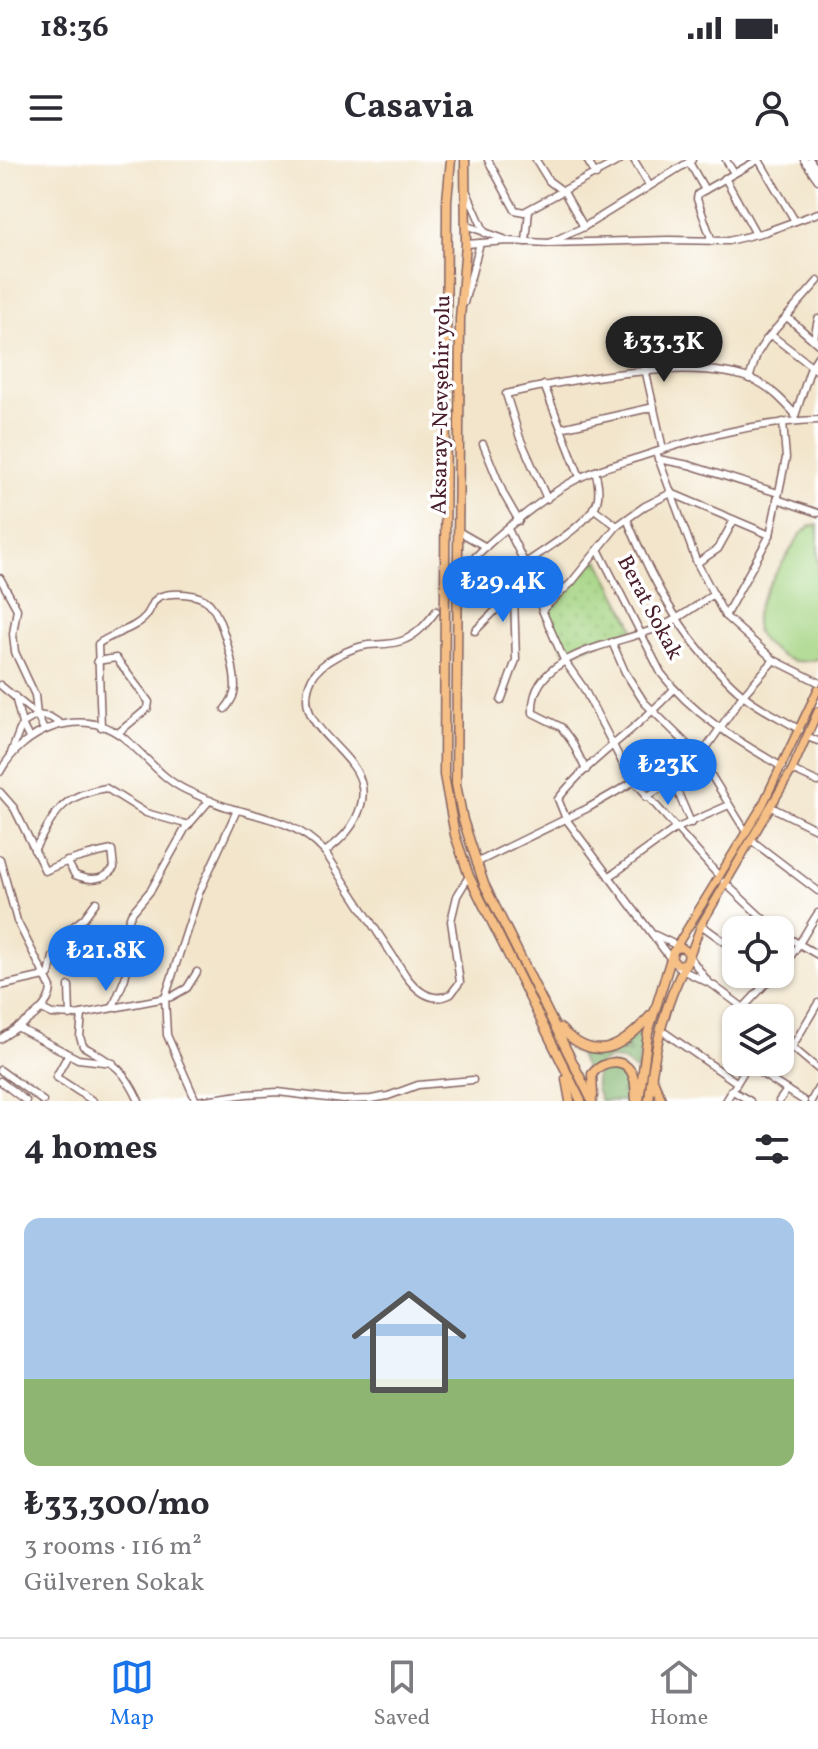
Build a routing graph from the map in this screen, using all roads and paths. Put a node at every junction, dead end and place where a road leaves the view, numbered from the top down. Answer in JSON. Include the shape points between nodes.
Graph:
{"nodes":[{"id":1,"x":451,"y":160,"type":"edge"},
{"id":2,"x":465,"y":160,"type":"edge"},
{"id":3,"x":488,"y":160,"type":"edge"},
{"id":4,"x":536,"y":160,"type":"edge"},
{"id":5,"x":587,"y":160,"type":"edge"},
{"id":6,"x":620,"y":160,"type":"edge"},
{"id":7,"x":634,"y":160,"type":"edge"},
{"id":8,"x":726,"y":160,"type":"edge"},
{"id":9,"x":759,"y":160,"type":"edge"},
{"id":10,"x":804,"y":160,"type":"edge"},
{"id":11,"x":810,"y":160,"type":"edge"},
{"id":12,"x":686,"y":162,"type":"edge"},
{"id":13,"x":818,"y":171,"type":"edge"},
{"id":14,"x":734,"y":173,"type":"junction"},
{"id":15,"x":596,"y":175,"type":"junction"},
{"id":16,"x":725,"y":178,"type":"junction"},
{"id":17,"x":818,"y":180,"type":"edge"},
{"id":18,"x":649,"y":185,"type":"junction"},
{"id":19,"x":465,"y":186,"type":"junction"},
{"id":20,"x":705,"y":190,"type":"junction"},
{"id":21,"x":564,"y":192,"type":"junction"},
{"id":22,"x":529,"y":210,"type":"junction"},
{"id":23,"x":818,"y":213,"type":"edge"},
{"id":24,"x":795,"y":221,"type":"junction"},
{"id":25,"x":447,"y":225,"type":"junction"},
{"id":26,"x":465,"y":225,"type":"junction"},
{"id":27,"x":584,"y":227,"type":"junction"},
{"id":28,"x":485,"y":233,"type":"junction"},
{"id":29,"x":756,"y":234,"type":"junction"},
{"id":30,"x":508,"y":241,"type":"junction"},
{"id":31,"x":712,"y":241,"type":"junction"},
{"id":32,"x":526,"y":242,"type":"junction"},
{"id":33,"x":480,"y":243,"type":"junction"},
{"id":34,"x":549,"y":243,"type":"junction"},
{"id":35,"x":447,"y":244,"type":"junction"},
{"id":36,"x":466,"y":244,"type":"junction"},
{"id":37,"x":818,"y":281,"type":"edge"},
{"id":38,"x":787,"y":317,"type":"junction"},
{"id":39,"x":460,"y":319,"type":"junction"},
{"id":40,"x":818,"y":319,"type":"edge"},
{"id":41,"x":639,"y":326,"type":"dead end"},
{"id":42,"x":771,"y":335,"type":"junction"},
{"id":43,"x":816,"y":342,"type":"edge"},
{"id":44,"x":818,"y":356,"type":"edge"},
{"id":45,"x":814,"y":369,"type":"edge"},
{"id":46,"x":646,"y":373,"type":"junction"},
{"id":47,"x":749,"y":379,"type":"junction"},
{"id":48,"x":544,"y":385,"type":"junction"},
{"id":49,"x":654,"y":407,"type":"junction"},
{"id":50,"x":795,"y":418,"type":"junction"},
{"id":51,"x":818,"y":420,"type":"edge"},
{"id":52,"x":783,"y":422,"type":"junction"},
{"id":53,"x":561,"y":428,"type":"junction"},
{"id":54,"x":483,"y":444,"type":"dead end"},
{"id":55,"x":659,"y":453,"type":"junction"},
{"id":56,"x":595,"y":471,"type":"junction"},
{"id":57,"x":580,"y":477,"type":"junction"},
{"id":58,"x":671,"y":493,"type":"junction"},
{"id":59,"x":778,"y":496,"type":"junction"},
{"id":60,"x":547,"y":499,"type":"junction"},
{"id":61,"x":593,"y":508,"type":"junction"},
{"id":62,"x":818,"y":513,"type":"edge"},
{"id":63,"x":627,"y":519,"type":"junction"},
{"id":64,"x":734,"y":520,"type":"junction"},
{"id":65,"x":519,"y":521,"type":"junction"},
{"id":66,"x":617,"y":526,"type":"junction"},
{"id":67,"x":508,"y":529,"type":"junction"},
{"id":68,"x":458,"y":530,"type":"junction"},
{"id":69,"x":770,"y":535,"type":"junction"},
{"id":70,"x":486,"y":547,"type":"junction"},
{"id":71,"x":599,"y":551,"type":"junction"},
{"id":72,"x":526,"y":563,"type":"junction"},
{"id":73,"x":697,"y":563,"type":"junction"},
{"id":74,"x":467,"y":566,"type":"tunnel mouth"},
{"id":75,"x":0,"y":578,"type":"edge"},
{"id":76,"x":536,"y":587,"type":"junction"},
{"id":77,"x":714,"y":594,"type":"junction"},
{"id":78,"x":514,"y":597,"type":"junction"},
{"id":79,"x":542,"y":610,"type":"junction"},
{"id":80,"x":436,"y":611,"type":"tunnel mouth"},
{"id":81,"x":725,"y":616,"type":"junction"},
{"id":82,"x":675,"y":620,"type":"junction"},
{"id":83,"x":475,"y":631,"type":"dead end"},
{"id":84,"x":642,"y":632,"type":"junction"},
{"id":85,"x":612,"y":642,"type":"junction"},
{"id":86,"x":564,"y":660,"type":"junction"},
{"id":87,"x":774,"y":660,"type":"junction"},
{"id":88,"x":97,"y":661,"type":"junction"},
{"id":89,"x":818,"y":682,"type":"edge"},
{"id":90,"x":0,"y":685,"type":"edge"},
{"id":91,"x":674,"y":689,"type":"junction"},
{"id":92,"x":818,"y":689,"type":"edge"},
{"id":93,"x":743,"y":695,"type":"junction"},
{"id":94,"x":15,"y":696,"type":"junction"},
{"id":95,"x":501,"y":701,"type":"dead end"},
{"id":96,"x":225,"y":709,"type":"dead end"},
{"id":97,"x":818,"y":711,"type":"edge"},
{"id":98,"x":652,"y":713,"type":"junction"},
{"id":99,"x":37,"y":715,"type":"junction"},
{"id":100,"x":22,"y":724,"type":"junction"},
{"id":101,"x":61,"y":724,"type":"junction"},
{"id":102,"x":101,"y":727,"type":"junction"},
{"id":103,"x":719,"y":729,"type":"junction"},
{"id":104,"x":44,"y":730,"type":"junction"},
{"id":105,"x":800,"y":730,"type":"junction"},
{"id":106,"x":118,"y":733,"type":"junction"},
{"id":107,"x":807,"y":737,"type":"junction"},
{"id":108,"x":29,"y":738,"type":"junction"},
{"id":109,"x":818,"y":741,"type":"edge"},
{"id":110,"x":684,"y":742,"type":"junction"},
{"id":111,"x":612,"y":746,"type":"junction"},
{"id":112,"x":10,"y":756,"type":"junction"},
{"id":113,"x":664,"y":756,"type":"junction"},
{"id":114,"x":700,"y":757,"type":"junction"},
{"id":115,"x":782,"y":767,"type":"junction"},
{"id":116,"x":586,"y":770,"type":"junction"},
{"id":117,"x":792,"y":770,"type":"junction"},
{"id":118,"x":0,"y":772,"type":"edge"},
{"id":119,"x":628,"y":774,"type":"junction"},
{"id":120,"x":680,"y":774,"type":"junction"},
{"id":121,"x":673,"y":781,"type":"junction"},
{"id":122,"x":633,"y":782,"type":"junction"},
{"id":123,"x":818,"y":782,"type":"edge"},
{"id":124,"x":0,"y":792,"type":"edge"},
{"id":125,"x":646,"y":797,"type":"junction"},
{"id":126,"x":210,"y":800,"type":"junction"},
{"id":127,"x":729,"y":805,"type":"junction"},
{"id":128,"x":771,"y":807,"type":"junction"},
{"id":129,"x":237,"y":810,"type":"junction"},
{"id":130,"x":566,"y":819,"type":"junction"},
{"id":131,"x":691,"y":823,"type":"junction"},
{"id":132,"x":189,"y":825,"type":"junction"},
{"id":133,"x":675,"y":829,"type":"junction"},
{"id":134,"x":818,"y":830,"type":"edge"},
{"id":135,"x":746,"y":832,"type":"junction"},
{"id":136,"x":751,"y":840,"type":"junction"},
{"id":137,"x":34,"y":850,"type":"junction"},
{"id":138,"x":325,"y":852,"type":"junction"},
{"id":139,"x":0,"y":859,"type":"edge"},
{"id":140,"x":67,"y":861,"type":"junction"},
{"id":141,"x":476,"y":863,"type":"junction"},
{"id":142,"x":469,"y":876,"type":"junction"},
{"id":143,"x":609,"y":877,"type":"junction"},
{"id":144,"x":721,"y":879,"type":"junction"},
{"id":145,"x":818,"y":891,"type":"edge"},
{"id":146,"x":96,"y":902,"type":"dead end"},
{"id":147,"x":818,"y":913,"type":"edge"},
{"id":148,"x":760,"y":916,"type":"edge"},
{"id":149,"x":701,"y":925,"type":"junction"},
{"id":150,"x":652,"y":933,"type":"junction"},
{"id":151,"x":722,"y":940,"type":"edge"},
{"id":152,"x":794,"y":942,"type":"edge"},
{"id":153,"x":798,"y":944,"type":"junction"},
{"id":154,"x":680,"y":954,"type":"junction"},
{"id":155,"x":794,"y":954,"type":"edge"},
{"id":156,"x":818,"y":955,"type":"edge"},
{"id":157,"x":682,"y":970,"type":"junction"},
{"id":158,"x":197,"y":972,"type":"dead end"},
{"id":159,"x":47,"y":977,"type":"junction"},
{"id":160,"x":708,"y":982,"type":"junction"},
{"id":161,"x":1,"y":983,"type":"edge"},
{"id":162,"x":69,"y":986,"type":"dead end"},
{"id":163,"x":761,"y":988,"type":"edge"},
{"id":164,"x":165,"y":998,"type":"junction"},
{"id":165,"x":818,"y":1003,"type":"edge"},
{"id":166,"x":740,"y":1004,"type":"edge"},
{"id":167,"x":747,"y":1004,"type":"edge"},
{"id":168,"x":113,"y":1007,"type":"junction"},
{"id":169,"x":42,"y":1009,"type":"junction"},
{"id":170,"x":654,"y":1011,"type":"junction"},
{"id":171,"x":82,"y":1014,"type":"junction"},
{"id":172,"x":70,"y":1016,"type":"junction"},
{"id":173,"x":810,"y":1018,"type":"junction"},
{"id":174,"x":555,"y":1023,"type":"junction"},
{"id":175,"x":818,"y":1023,"type":"edge"},
{"id":176,"x":17,"y":1027,"type":"junction"},
{"id":177,"x":661,"y":1030,"type":"junction"},
{"id":178,"x":0,"y":1039,"type":"edge"},
{"id":179,"x":794,"y":1044,"type":"edge"},
{"id":180,"x":794,"y":1049,"type":"edge"},
{"id":181,"x":68,"y":1055,"type":"junction"},
{"id":182,"x":558,"y":1055,"type":"junction"},
{"id":183,"x":113,"y":1063,"type":"junction"},
{"id":184,"x":818,"y":1069,"type":"edge"},
{"id":185,"x":0,"y":1070,"type":"edge"},
{"id":186,"x":651,"y":1075,"type":"junction"},
{"id":187,"x":740,"y":1076,"type":"edge"},
{"id":188,"x":767,"y":1076,"type":"edge"},
{"id":189,"x":473,"y":1080,"type":"dead end"},
{"id":190,"x":0,"y":1081,"type":"edge"},
{"id":191,"x":736,"y":1082,"type":"junction"},
{"id":192,"x":818,"y":1088,"type":"edge"},
{"id":193,"x":731,"y":1090,"type":"junction"},
{"id":194,"x":787,"y":1090,"type":"junction"},
{"id":195,"x":16,"y":1098,"type":"edge"},
{"id":196,"x":26,"y":1101,"type":"edge"},
{"id":197,"x":43,"y":1101,"type":"edge"},
{"id":198,"x":93,"y":1101,"type":"edge"},
{"id":199,"x":139,"y":1101,"type":"edge"},
{"id":200,"x":197,"y":1101,"type":"edge"},
{"id":201,"x":570,"y":1101,"type":"edge"},
{"id":202,"x":581,"y":1101,"type":"edge"},
{"id":203,"x":593,"y":1101,"type":"edge"},
{"id":204,"x":637,"y":1101,"type":"edge"},
{"id":205,"x":649,"y":1101,"type":"edge"},
{"id":206,"x":662,"y":1101,"type":"edge"},
{"id":207,"x":726,"y":1101,"type":"edge"},
{"id":208,"x":750,"y":1101,"type":"edge"},
{"id":209,"x":779,"y":1101,"type":"edge"},
{"id":210,"x":804,"y":1101,"type":"edge"},
{"id":211,"x":811,"y":1101,"type":"edge"}],
"edges":[{"from":1,"to":25,"type":"highway","name":"Aksaray-Nevşehir yolu"},
{"from":2,"to":19,"type":"highway","name":"Aksaray-Nevşehir yolu"},
{"from":3,"to":22,"type":"street","via":[[515,210]]},
{"from":4,"to":21,"type":"street","via":[[549,181]]},
{"from":5,"to":15,"type":"street"},
{"from":6,"to":15,"type":"street"},
{"from":7,"to":18,"type":"street"},
{"from":8,"to":14,"type":"street"},
{"from":9,"to":14,"type":"street"},
{"from":9,"to":24,"type":"street"},
{"from":10,"to":17,"type":"street"},
{"from":11,"to":13,"type":"street"},
{"from":12,"to":18,"type":"street"},
{"from":12,"to":20,"type":"street"},
{"from":14,"to":16,"type":"street"},
{"from":15,"to":21,"type":"street"},
{"from":16,"to":20,"type":"street"},
{"from":16,"to":29,"type":"street"},
{"from":18,"to":27,"type":"street"},
{"from":19,"to":26,"type":"highway","name":"Aksaray-Nevşehir yolu"},
{"from":19,"to":28,"type":"street"},
{"from":20,"to":31,"type":"street","via":[[697,199]]},
{"from":21,"to":22,"type":"street"},
{"from":21,"to":27,"type":"street"},
{"from":22,"to":32,"type":"street"},
{"from":23,"to":24,"type":"street"},
{"from":24,"to":29,"type":"street"},
{"from":25,"to":26,"type":"highway"},
{"from":25,"to":35,"type":"highway","name":"Aksaray-Nevşehir yolu"},
{"from":26,"to":28,"type":"street"},
{"from":26,"to":36,"type":"highway","name":"Aksaray-Nevşehir yolu"},
{"from":27,"to":34,"type":"street"},
{"from":28,"to":30,"type":"street"},
{"from":29,"to":31,"type":"street"},
{"from":30,"to":32,"type":"street"},
{"from":30,"to":33,"type":"street"},
{"from":31,"to":34,"type":"street"},
{"from":32,"to":34,"type":"street"},
{"from":33,"to":36,"type":"street"},
{"from":33,"to":39,"type":"street"},
{"from":35,"to":36,"type":"highway"},
{"from":35,"to":142,"type":"highway","name":"Aksaray-Nevşehir yolu","via":[[444,775]]},
{"from":36,"to":39,"type":"highway","name":"Aksaray-Nevşehir yolu"},
{"from":37,"to":38,"type":"street"},
{"from":38,"to":42,"type":"street"},
{"from":38,"to":43,"type":"street"},
{"from":39,"to":68,"type":"highway","name":"Aksaray-Nevşehir yolu"},
{"from":40,"to":43,"type":"street"},
{"from":41,"to":46,"type":"street"},
{"from":42,"to":45,"type":"street"},
{"from":42,"to":47,"type":"street","via":[[757,354]]},
{"from":44,"to":45,"type":"street"},
{"from":45,"to":50,"type":"street"},
{"from":46,"to":47,"type":"street","via":[[695,370]]},
{"from":46,"to":48,"type":"street"},
{"from":46,"to":49,"type":"street"},
{"from":47,"to":50,"type":"street","via":[[773,393]]},
{"from":48,"to":53,"type":"street"},
{"from":48,"to":60,"type":"street","via":[[506,394]]},
{"from":49,"to":53,"type":"street"},
{"from":49,"to":55,"type":"street"},
{"from":50,"to":51,"type":"street"},
{"from":50,"to":52,"type":"street"},
{"from":52,"to":55,"type":"street","via":[[727,430]]},
{"from":52,"to":59,"type":"street","via":[[786,458]]},
{"from":53,"to":57,"type":"street"},
{"from":54,"to":65,"type":"street"},
{"from":55,"to":56,"type":"street"},
{"from":55,"to":58,"type":"street"},
{"from":55,"to":59,"type":"street"},
{"from":56,"to":57,"type":"street"},
{"from":56,"to":61,"type":"street","via":[[599,486]]},
{"from":57,"to":60,"type":"street"},
{"from":58,"to":63,"type":"street"},
{"from":58,"to":64,"type":"street"},
{"from":58,"to":73,"type":"street"},
{"from":59,"to":62,"type":"street"},
{"from":59,"to":69,"type":"street"},
{"from":60,"to":65,"type":"street"},
{"from":61,"to":66,"type":"street"},
{"from":61,"to":72,"type":"street"},
{"from":63,"to":66,"type":"street"},
{"from":63,"to":82,"type":"street"},
{"from":64,"to":69,"type":"street"},
{"from":64,"to":73,"type":"street","via":[[718,549]]},
{"from":65,"to":67,"type":"street"},
{"from":66,"to":71,"type":"street"},
{"from":67,"to":70,"type":"street"},
{"from":67,"to":72,"type":"street"},
{"from":68,"to":70,"type":"street"},
{"from":68,"to":141,"type":"highway","name":"Aksaray-Nevşehir yolu","via":[[455,766]]},
{"from":69,"to":81,"type":"street"},
{"from":70,"to":74,"type":"street"},
{"from":71,"to":79,"type":"street"},
{"from":71,"to":84,"type":"street","name":"Berat Sokak"},
{"from":72,"to":76,"type":"street"},
{"from":73,"to":77,"type":"street"},
{"from":75,"to":99,"type":"street","via":[[17,609],[13,643],[35,695]]},
{"from":76,"to":78,"type":"street"},
{"from":76,"to":79,"type":"street"},
{"from":77,"to":81,"type":"street"},
{"from":77,"to":82,"type":"street"},
{"from":78,"to":83,"type":"street"},
{"from":78,"to":95,"type":"street","via":[[516,660]]},
{"from":79,"to":86,"type":"street"},
{"from":80,"to":138,"type":"street","via":[[409,638],[357,648],[323,664],[310,682],[311,717],[354,765],[363,784],[354,823]]},
{"from":81,"to":87,"type":"street"},
{"from":82,"to":84,"type":"street"},
{"from":82,"to":93,"type":"street"},
{"from":84,"to":85,"type":"street"},
{"from":84,"to":91,"type":"street","name":"Berat Sokak"},
{"from":85,"to":86,"type":"street"},
{"from":85,"to":98,"type":"street"},
{"from":86,"to":111,"type":"street"},
{"from":86,"to":116,"type":"street","via":[[538,685],[533,713],[561,727]]},
{"from":87,"to":89,"type":"street"},
{"from":87,"to":93,"type":"street"},
{"from":88,"to":96,"type":"street","via":[[98,644],[138,623],[156,599],[191,595],[206,600],[216,611],[233,671],[235,688]]},
{"from":88,"to":102,"type":"street"},
{"from":88,"to":106,"type":"street","via":[[116,658],[149,702]]},
{"from":90,"to":94,"type":"street"},
{"from":91,"to":98,"type":"street"},
{"from":91,"to":103,"type":"street","name":"Berat Sokak"},
{"from":92,"to":105,"type":"main road"},
{"from":93,"to":103,"type":"street"},
{"from":93,"to":105,"type":"street"},
{"from":94,"to":99,"type":"street"},
{"from":94,"to":100,"type":"street"},
{"from":97,"to":107,"type":"main road"},
{"from":98,"to":110,"type":"street"},
{"from":98,"to":111,"type":"street"},
{"from":99,"to":100,"type":"street"},
{"from":99,"to":101,"type":"street"},
{"from":99,"to":104,"type":"street"},
{"from":100,"to":108,"type":"street"},
{"from":100,"to":112,"type":"street"},
{"from":101,"to":102,"type":"street"},
{"from":101,"to":104,"type":"street"},
{"from":102,"to":106,"type":"street"},
{"from":103,"to":114,"type":"street"},
{"from":103,"to":115,"type":"street","name":"Berat Sokak"},
{"from":104,"to":108,"type":"street"},
{"from":105,"to":115,"type":"main road"},
{"from":106,"to":126,"type":"street","via":[[176,785]]},
{"from":107,"to":109,"type":"street"},
{"from":107,"to":117,"type":"main road"},
{"from":108,"to":112,"type":"street"},
{"from":110,"to":113,"type":"street"},
{"from":110,"to":114,"type":"street"},
{"from":111,"to":116,"type":"street"},
{"from":111,"to":119,"type":"street"},
{"from":112,"to":118,"type":"street"},
{"from":113,"to":119,"type":"street"},
{"from":113,"to":120,"type":"street"},
{"from":114,"to":120,"type":"street"},
{"from":114,"to":127,"type":"street"},
{"from":115,"to":135,"type":"main road"},
{"from":116,"to":130,"type":"street","via":[[558,799]]},
{"from":117,"to":123,"type":"street"},
{"from":117,"to":128,"type":"main road"},
{"from":119,"to":122,"type":"street"},
{"from":120,"to":121,"type":"street"},
{"from":121,"to":125,"type":"street"},
{"from":121,"to":131,"type":"street"},
{"from":122,"to":125,"type":"street"},
{"from":122,"to":130,"type":"street"},
{"from":124,"to":137,"type":"street"},
{"from":125,"to":133,"type":"street"},
{"from":126,"to":129,"type":"street"},
{"from":126,"to":132,"type":"street"},
{"from":127,"to":131,"type":"street"},
{"from":127,"to":135,"type":"street"},
{"from":128,"to":134,"type":"street"},
{"from":128,"to":136,"type":"main road"},
{"from":129,"to":138,"type":"street","via":[[294,827]]},
{"from":129,"to":164,"type":"street","via":[[195,903]]},
{"from":130,"to":141,"type":"street"},
{"from":130,"to":143,"type":"street"},
{"from":131,"to":133,"type":"street"},
{"from":132,"to":137,"type":"street","via":[[146,813],[106,788],[66,801]]},
{"from":132,"to":168,"type":"street","via":[[131,914],[134,939]]},
{"from":133,"to":143,"type":"street"},
{"from":133,"to":144,"type":"street"},
{"from":135,"to":144,"type":"main road"},
{"from":136,"to":144,"type":"main road"},
{"from":136,"to":145,"type":"street"},
{"from":137,"to":140,"type":"street","via":[[45,871]]},
{"from":138,"to":142,"type":"street","via":[[412,984],[438,998],[451,994],[460,982],[451,921]]},
{"from":139,"to":159,"type":"street","via":[[17,921]]},
{"from":140,"to":140,"type":"street","via":[[112,850],[114,868],[92,880],[75,875]]},
{"from":141,"to":174,"type":"highway","name":"Aksaray-Nevşehir yolu"},
{"from":142,"to":182,"type":"highway","name":"Aksaray-Nevşehir yolu"},
{"from":143,"to":150,"type":"street"},
{"from":144,"to":148,"type":"street"},
{"from":144,"to":149,"type":"main road"},
{"from":144,"to":154,"type":"main road"},
{"from":146,"to":159,"type":"street","via":[[66,932]]},
{"from":147,"to":153,"type":"street"},
{"from":149,"to":151,"type":"street"},
{"from":149,"to":154,"type":"main road"},
{"from":150,"to":154,"type":"street"},
{"from":150,"to":154,"type":"street"},
{"from":152,"to":153,"type":"street"},
{"from":153,"to":155,"type":"street"},
{"from":153,"to":156,"type":"street"},
{"from":154,"to":157,"type":"highway"},
{"from":154,"to":160,"type":"street"},
{"from":154,"to":170,"type":"highway"},
{"from":157,"to":160,"type":"street"},
{"from":157,"to":177,"type":"highway"},
{"from":158,"to":164,"type":"street","via":[[187,988]]},
{"from":159,"to":161,"type":"street"},
{"from":159,"to":169,"type":"street","via":[[50,995]]},
{"from":160,"to":166,"type":"street"},
{"from":162,"to":172,"type":"street"},
{"from":163,"to":167,"type":"street"},
{"from":164,"to":168,"type":"street"},
{"from":164,"to":200,"type":"street","via":[[167,1035]]},
{"from":165,"to":173,"type":"street"},
{"from":168,"to":171,"type":"street"},
{"from":169,"to":172,"type":"street"},
{"from":169,"to":176,"type":"street"},
{"from":170,"to":174,"type":"highway","via":[[627,1039],[605,1048],[574,1043]]},
{"from":170,"to":204,"type":"highway"},
{"from":171,"to":172,"type":"street"},
{"from":171,"to":183,"type":"street","via":[[83,1046]]},
{"from":173,"to":175,"type":"street"},
{"from":173,"to":179,"type":"street"},
{"from":174,"to":203,"type":"highway","name":"Aksaray-Nevşehir yolu"},
{"from":176,"to":178,"type":"street"},
{"from":176,"to":181,"type":"street"},
{"from":177,"to":186,"type":"highway"},
{"from":177,"to":191,"type":"street"},
{"from":180,"to":184,"type":"street"},
{"from":181,"to":183,"type":"street"},
{"from":181,"to":198,"type":"street","via":[[56,1077]]},
{"from":182,"to":201,"type":"highway"},
{"from":182,"to":202,"type":"highway","name":"Aksaray-Nevşehir yolu"},
{"from":183,"to":199,"type":"street"},
{"from":185,"to":197,"type":"street"},
{"from":186,"to":205,"type":"highway"},
{"from":186,"to":206,"type":"highway"},
{"from":187,"to":191,"type":"street"},
{"from":188,"to":194,"type":"street"},
{"from":189,"to":200,"type":"street","via":[[418,1085],[371,1099],[278,1092]]},
{"from":190,"to":195,"type":"street"},
{"from":191,"to":193,"type":"street"},
{"from":192,"to":211,"type":"street"},
{"from":193,"to":207,"type":"street"},
{"from":193,"to":208,"type":"street"},
{"from":194,"to":209,"type":"street"},
{"from":194,"to":210,"type":"street"},
{"from":195,"to":196,"type":"street"},
{"from":203,"to":204,"type":"highway","via":[[592,1074],[612,1061],[627,1067],[634,1078]]}]}
